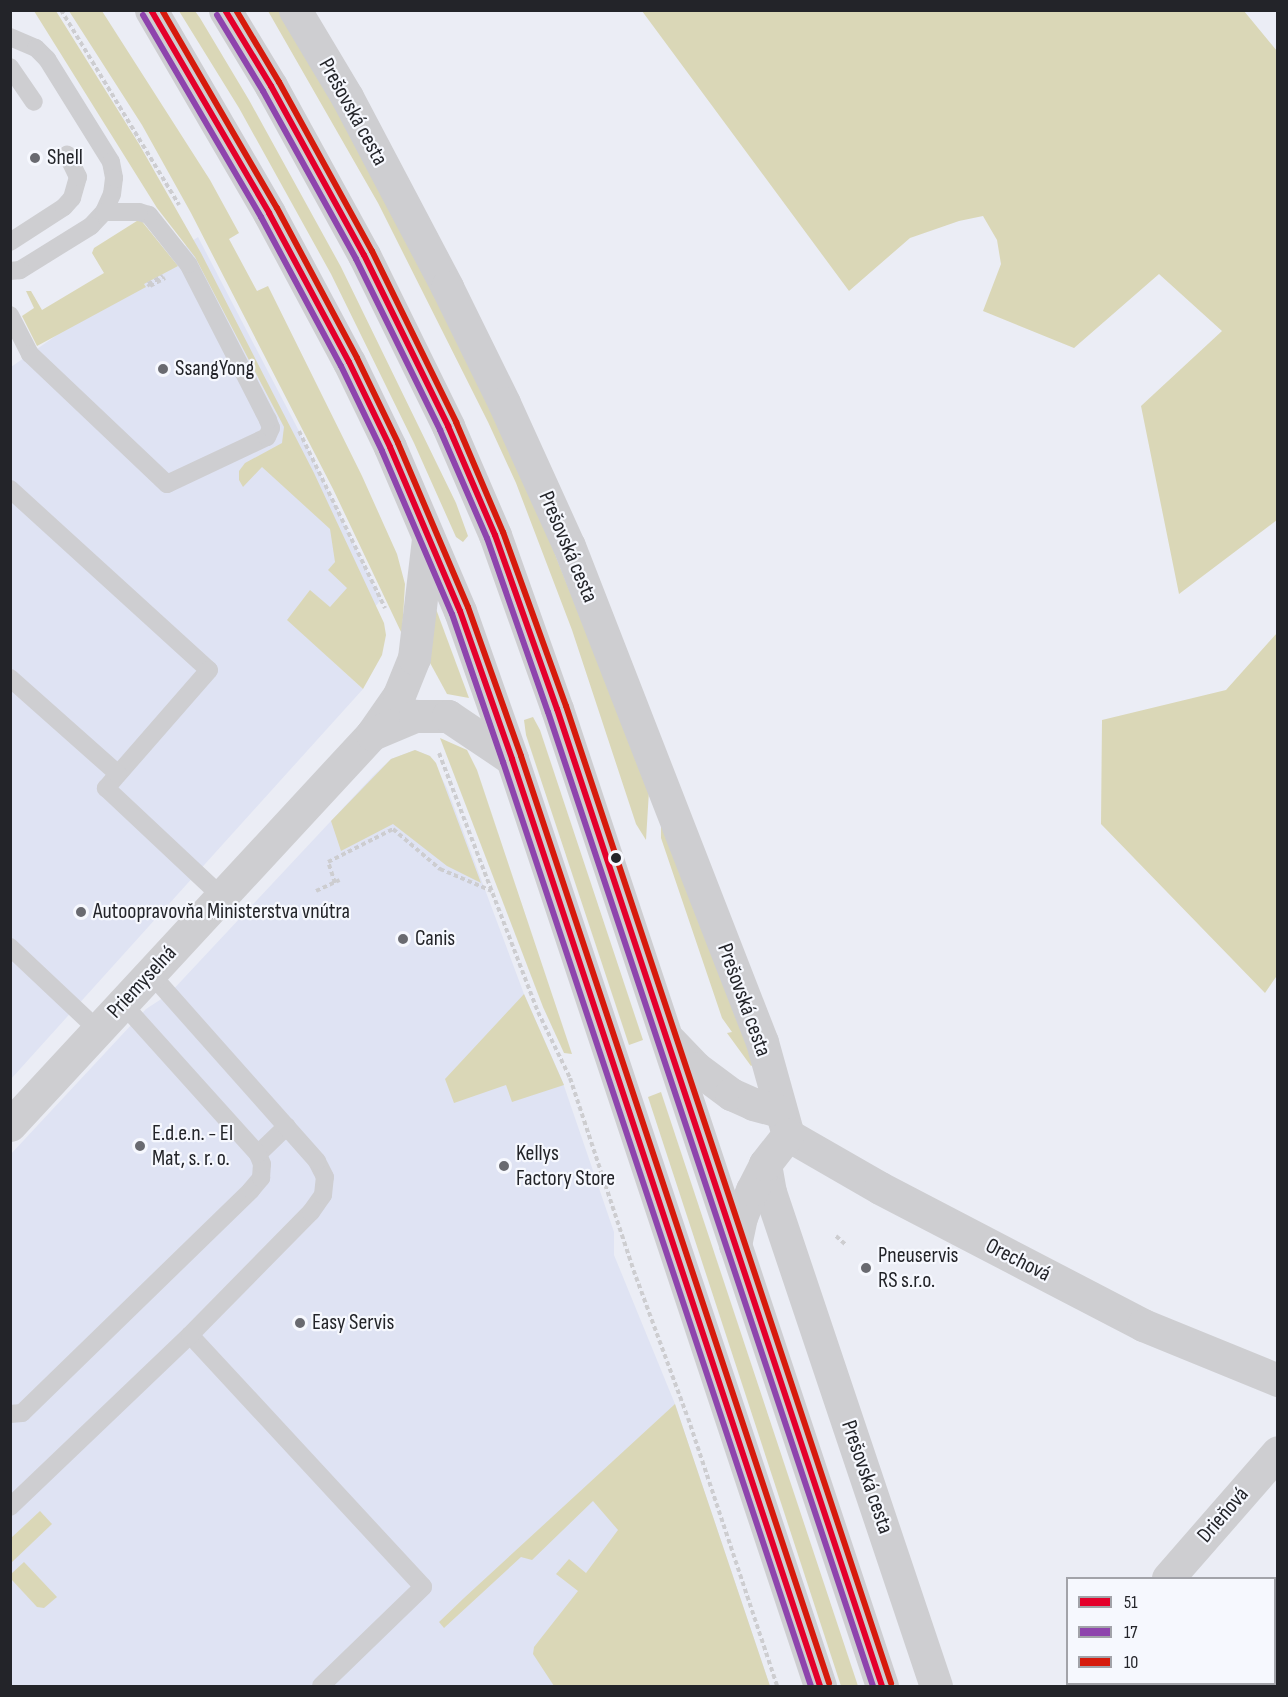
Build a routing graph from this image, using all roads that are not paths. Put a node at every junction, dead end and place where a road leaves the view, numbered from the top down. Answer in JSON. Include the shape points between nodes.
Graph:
{"nodes":[{"id":1,"x":151,"y":10,"type":"edge"},
{"id":2,"x":225,"y":10,"type":"edge"},
{"id":3,"x":295,"y":10,"type":"edge"},
{"id":4,"x":10,"y":37,"type":"edge"},
{"id":5,"x":10,"y":67,"type":"edge"},
{"id":6,"x":34,"y":102,"type":"dead end"},
{"id":7,"x":67,"y":154,"type":"dead end"},
{"id":8,"x":104,"y":212,"type":"junction"},
{"id":9,"x":10,"y":242,"type":"edge"},
{"id":10,"x":10,"y":271,"type":"edge"},
{"id":11,"x":10,"y":315,"type":"edge"},
{"id":12,"x":14,"y":500,"type":"edge"},
{"id":13,"x":429,"y":534,"type":"junction"},
{"id":14,"x":10,"y":678,"type":"edge"},
{"id":15,"x":372,"y":734,"type":"junction"},
{"id":16,"x":512,"y":759,"type":"junction"},
{"id":17,"x":118,"y":774,"type":"junction"},
{"id":18,"x":221,"y":896,"type":"junction"},
{"id":19,"x":10,"y":947,"type":"edge"},
{"id":20,"x":150,"y":973,"type":"junction"},
{"id":21,"x":122,"y":1004,"type":"junction"},
{"id":22,"x":98,"y":1030,"type":"junction"},
{"id":23,"x":666,"y":1037,"type":"junction"},
{"id":24,"x":784,"y":1123,"type":"junction"},
{"id":25,"x":10,"y":1125,"type":"edge"},
{"id":26,"x":287,"y":1126,"type":"junction"},
{"id":27,"x":258,"y":1154,"type":"junction"},
{"id":28,"x":765,"y":1164,"type":"junction"},
{"id":29,"x":735,"y":1245,"type":"junction"},
{"id":30,"x":190,"y":1335,"type":"junction"},
{"id":31,"x":1278,"y":1380,"type":"edge"},
{"id":32,"x":10,"y":1414,"type":"edge"},
{"id":33,"x":1278,"y":1452,"type":"edge"},
{"id":34,"x":10,"y":1507,"type":"edge"},
{"id":35,"x":1169,"y":1577,"type":"edge"},
{"id":36,"x":321,"y":1686,"type":"edge"},
{"id":37,"x":820,"y":1686,"type":"edge"},
{"id":38,"x":882,"y":1686,"type":"edge"},
{"id":39,"x":936,"y":1686,"type":"edge"}],
"edges":[{"from":1,"to":13,"type":"main road","via":[[316,300]]},
{"from":2,"to":23,"type":"main road","via":[[364,255],[464,461],[524,610]]},
{"from":3,"to":24,"type":"main road","name":"Prešovská cesta","via":[[347,97],[442,277],[569,546],[762,1042]]},
{"from":4,"to":8,"type":"lane","via":[[36,48],[47,59],[111,162],[112,194]]},
{"from":5,"to":6,"type":"lane"},
{"from":7,"to":9,"type":"lane","via":[[78,177],[72,198]]},
{"from":8,"to":10,"type":"lane","via":[[91,226],[20,270]]},
{"from":8,"to":11,"type":"lane","via":[[149,215],[188,264],[268,420],[271,428],[267,437],[167,484],[30,354]]},
{"from":12,"to":17,"type":"lane","via":[[209,670]]},
{"from":13,"to":15,"type":"main road","name":"Priemyselná","via":[[414,658],[399,695]]},
{"from":13,"to":16,"type":"main road"},
{"from":14,"to":17,"type":"lane"},
{"from":15,"to":16,"type":"main road","via":[[416,716],[438,714],[464,725]]},
{"from":15,"to":18,"type":"main road","name":"Priemyselná"},
{"from":16,"to":37,"type":"main road"},
{"from":17,"to":18,"type":"lane","via":[[106,788]]},
{"from":18,"to":20,"type":"main road","name":"Priemyselná"},
{"from":19,"to":22,"type":"lane"},
{"from":20,"to":21,"type":"main road","name":"Priemyselná"},
{"from":20,"to":26,"type":"lane"},
{"from":21,"to":22,"type":"main road","name":"Priemyselná"},
{"from":21,"to":27,"type":"lane"},
{"from":22,"to":25,"type":"main road","name":"Priemyselná"},
{"from":23,"to":24,"type":"main road","name":"Orechová","via":[[696,1068],[731,1094]]},
{"from":23,"to":29,"type":"main road"},
{"from":24,"to":28,"type":"main road"},
{"from":24,"to":31,"type":"main road","name":"Orechová","via":[[890,1193],[1143,1325]]},
{"from":26,"to":27,"type":"lane"},
{"from":26,"to":30,"type":"lane","via":[[321,1167],[325,1177],[323,1195],[311,1212]]},
{"from":27,"to":32,"type":"lane","via":[[261,1178],[251,1190],[22,1413]]},
{"from":28,"to":29,"type":"main road","via":[[744,1208]]},
{"from":28,"to":39,"type":"main road","name":"Prešovská cesta","via":[[770,1192]]},
{"from":29,"to":38,"type":"main road"},
{"from":30,"to":34,"type":"lane"},
{"from":30,"to":36,"type":"lane","via":[[423,1587]]},
{"from":33,"to":35,"type":"main road","name":"Drieňová"}]}
